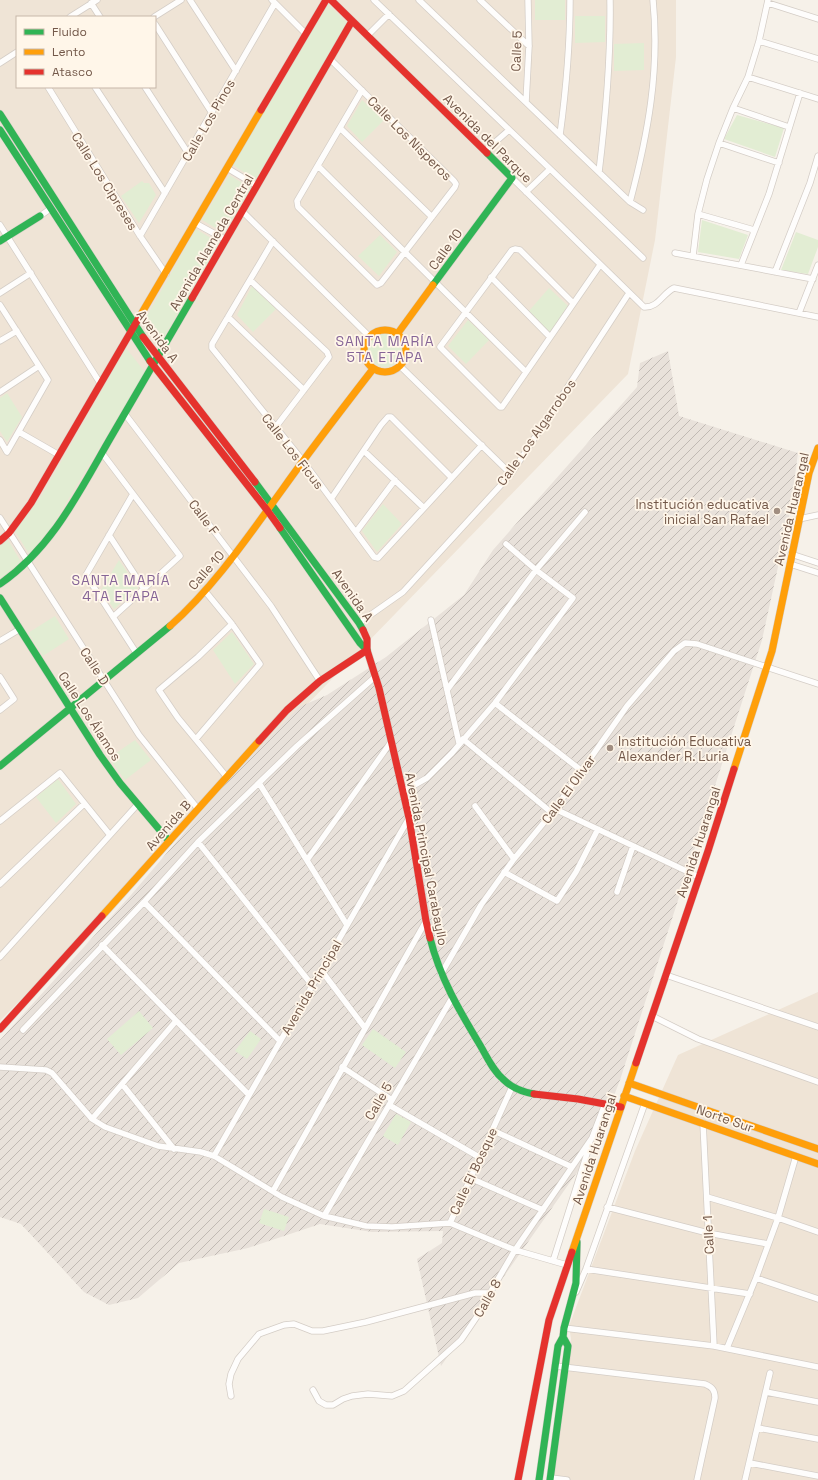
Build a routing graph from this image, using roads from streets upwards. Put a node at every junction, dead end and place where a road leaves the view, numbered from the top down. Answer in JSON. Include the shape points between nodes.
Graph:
{"nodes":[{"id":1,"x":181,"y":0,"type":"edge"},
{"id":2,"x":190,"y":0,"type":"edge"},
{"id":3,"x":326,"y":0,"type":"edge"},
{"id":4,"x":331,"y":0,"type":"edge"},
{"id":5,"x":374,"y":0,"type":"edge"},
{"id":6,"x":420,"y":0,"type":"edge"},
{"id":7,"x":480,"y":0,"type":"edge"},
{"id":8,"x":528,"y":0,"type":"edge"},
{"id":9,"x":570,"y":0,"type":"edge"},
{"id":10,"x":610,"y":0,"type":"edge"},
{"id":11,"x":653,"y":0,"type":"edge"},
{"id":12,"x":94,"y":2,"type":"edge"},
{"id":13,"x":274,"y":2,"type":"edge"},
{"id":14,"x":768,"y":2,"type":"edge"},
{"id":15,"x":389,"y":14,"type":"junction"},
{"id":16,"x":72,"y":16,"type":"edge"},
{"id":17,"x":100,"y":16,"type":"edge"},
{"id":18,"x":156,"y":16,"type":"edge"},
{"id":19,"x":818,"y":19,"type":"edge"},
{"id":20,"x":352,"y":21,"type":"junction"},
{"id":21,"x":156,"y":26,"type":"edge"},
{"id":22,"x":306,"y":34,"type":"junction"},
{"id":23,"x":367,"y":36,"type":"junction"},
{"id":24,"x":759,"y":42,"type":"junction"},
{"id":25,"x":528,"y":46,"type":"junction"},
{"id":26,"x":16,"y":53,"type":"edge"},
{"id":27,"x":330,"y":59,"type":"junction"},
{"id":28,"x":818,"y":59,"type":"edge"},
{"id":29,"x":0,"y":63,"type":"edge"},
{"id":30,"x":236,"y":72,"type":"junction"},
{"id":31,"x":748,"y":77,"type":"junction"},
{"id":32,"x":49,"y":88,"type":"edge"},
{"id":33,"x":96,"y":88,"type":"edge"},
{"id":34,"x":146,"y":88,"type":"edge"},
{"id":35,"x":362,"y":90,"type":"junction"},
{"id":36,"x":800,"y":93,"type":"junction"},
{"id":37,"x":818,"y":99,"type":"edge"},
{"id":38,"x":526,"y":102,"type":"junction"},
{"id":39,"x":733,"y":108,"type":"junction"},
{"id":40,"x":212,"y":113,"type":"junction"},
{"id":41,"x":0,"y":114,"type":"edge"},
{"id":42,"x":789,"y":127,"type":"junction"},
{"id":43,"x":340,"y":128,"type":"junction"},
{"id":44,"x":0,"y":130,"type":"edge"},
{"id":45,"x":509,"y":130,"type":"junction"},
{"id":46,"x":560,"y":135,"type":"junction"},
{"id":47,"x":719,"y":143,"type":"junction"},
{"id":48,"x":485,"y":151,"type":"junction"},
{"id":49,"x":188,"y":153,"type":"junction"},
{"id":50,"x":818,"y":156,"type":"edge"},
{"id":51,"x":779,"y":162,"type":"junction"},
{"id":52,"x":318,"y":166,"type":"junction"},
{"id":53,"x":227,"y":168,"type":"junction"},
{"id":54,"x":550,"y":169,"type":"junction"},
{"id":55,"x":599,"y":172,"type":"junction"},
{"id":56,"x":512,"y":178,"type":"junction"},
{"id":57,"x":257,"y":186,"type":"junction"},
{"id":58,"x":526,"y":192,"type":"junction"},
{"id":59,"x":165,"y":193,"type":"junction"},
{"id":60,"x":630,"y":202,"type":"junction"},
{"id":61,"x":50,"y":209,"type":"junction"},
{"id":62,"x":643,"y":210,"type":"dead end"},
{"id":63,"x":242,"y":211,"type":"junction"},
{"id":64,"x":698,"y":214,"type":"junction"},
{"id":65,"x":40,"y":216,"type":"joint"},
{"id":66,"x":432,"y":218,"type":"junction"},
{"id":67,"x":195,"y":223,"type":"junction"},
{"id":68,"x":0,"y":225,"type":"edge"},
{"id":69,"x":754,"y":230,"type":"junction"},
{"id":70,"x":140,"y":236,"type":"junction"},
{"id":71,"x":8,"y":237,"type":"junction"},
{"id":72,"x":226,"y":240,"type":"junction"},
{"id":73,"x":0,"y":241,"type":"edge"},
{"id":74,"x":273,"y":242,"type":"junction"},
{"id":75,"x":406,"y":252,"type":"junction"},
{"id":76,"x":675,"y":253,"type":"dead end"},
{"id":77,"x":693,"y":256,"type":"junction"},
{"id":78,"x":644,"y":258,"type":"dead end"},
{"id":79,"x":600,"y":265,"type":"junction"},
{"id":80,"x":741,"y":265,"type":"junction"},
{"id":81,"x":818,"y":265,"type":"edge"},
{"id":82,"x":775,"y":272,"type":"junction"},
{"id":83,"x":31,"y":273,"type":"junction"},
{"id":84,"x":166,"y":274,"type":"junction"},
{"id":85,"x":491,"y":277,"type":"junction"},
{"id":86,"x":813,"y":279,"type":"junction"},
{"id":87,"x":250,"y":280,"type":"junction"},
{"id":88,"x":436,"y":282,"type":"junction"},
{"id":89,"x":0,"y":293,"type":"edge"},
{"id":90,"x":629,"y":294,"type":"junction"},
{"id":91,"x":573,"y":303,"type":"junction"},
{"id":92,"x":0,"y":305,"type":"edge"},
{"id":93,"x":466,"y":312,"type":"junction"},
{"id":94,"x":799,"y":313,"type":"junction"},
{"id":95,"x":228,"y":317,"type":"junction"},
{"id":96,"x":818,"y":317,"type":"edge"},
{"id":97,"x":135,"y":326,"type":"junction"},
{"id":98,"x":17,"y":331,"type":"junction"},
{"id":99,"x":131,"y":333,"type":"junction"},
{"id":100,"x":398,"y":334,"type":"junction"},
{"id":101,"x":369,"y":336,"type":"junction"},
{"id":102,"x":550,"y":337,"type":"junction"},
{"id":103,"x":0,"y":341,"type":"edge"},
{"id":104,"x":158,"y":358,"type":"junction"},
{"id":105,"x":153,"y":365,"type":"junction"},
{"id":106,"x":39,"y":366,"type":"junction"},
{"id":107,"x":400,"y":366,"type":"junction"},
{"id":108,"x":373,"y":368,"type":"junction"},
{"id":109,"x":526,"y":372,"type":"junction"},
{"id":110,"x":100,"y":383,"type":"junction"},
{"id":111,"x":304,"y":390,"type":"junction"},
{"id":112,"x":0,"y":392,"type":"edge"},
{"id":113,"x":125,"y":414,"type":"junction"},
{"id":114,"x":275,"y":428,"type":"junction"},
{"id":115,"x":19,"y":432,"type":"junction"},
{"id":116,"x":0,"y":440,"type":"edge"},
{"id":117,"x":482,"y":445,"type":"junction"},
{"id":118,"x":818,"y":448,"type":"edge"},
{"id":119,"x":364,"y":451,"type":"junction"},
{"id":120,"x":102,"y":453,"type":"junction"},
{"id":121,"x":59,"y":455,"type":"junction"},
{"id":122,"x":303,"y":461,"type":"junction"},
{"id":123,"x":511,"y":474,"type":"junction"},
{"id":124,"x":451,"y":477,"type":"junction"},
{"id":125,"x":394,"y":480,"type":"junction"},
{"id":126,"x":133,"y":494,"type":"junction"},
{"id":127,"x":265,"y":494,"type":"junction"},
{"id":128,"x":280,"y":494,"type":"junction"},
{"id":129,"x":331,"y":499,"type":"junction"},
{"id":130,"x":270,"y":507,"type":"junction"},
{"id":131,"x":424,"y":508,"type":"junction"},
{"id":132,"x":585,"y":512,"type":"dead end"},
{"id":133,"x":818,"y":515,"type":"edge"},
{"id":134,"x":0,"y":518,"type":"edge"},
{"id":135,"x":799,"y":519,"type":"junction"},
{"id":136,"x":356,"y":532,"type":"junction"},
{"id":137,"x":10,"y":533,"type":"junction"},
{"id":138,"x":109,"y":535,"type":"junction"},
{"id":139,"x":0,"y":541,"type":"edge"},
{"id":140,"x":506,"y":544,"type":"dead end"},
{"id":141,"x":791,"y":554,"type":"junction"},
{"id":142,"x":234,"y":556,"type":"junction"},
{"id":143,"x":28,"y":562,"type":"junction"},
{"id":144,"x":790,"y":564,"type":"junction"},
{"id":145,"x":818,"y":564,"type":"edge"},
{"id":146,"x":536,"y":570,"type":"junction"},
{"id":147,"x":818,"y":573,"type":"edge"},
{"id":148,"x":0,"y":584,"type":"edge"},
{"id":149,"x":144,"y":589,"type":"junction"},
{"id":150,"x":205,"y":591,"type":"junction"},
{"id":151,"x":0,"y":598,"type":"edge"},
{"id":152,"x":113,"y":617,"type":"junction"},
{"id":153,"x":431,"y":620,"type":"dead end"},
{"id":154,"x":359,"y":623,"type":"junction"},
{"id":155,"x":232,"y":624,"type":"junction"},
{"id":156,"x":20,"y":629,"type":"junction"},
{"id":157,"x":0,"y":641,"type":"edge"},
{"id":158,"x":367,"y":650,"type":"junction"},
{"id":159,"x":138,"y":654,"type":"junction"},
{"id":160,"x":767,"y":667,"type":"junction"},
{"id":161,"x":376,"y":676,"type":"junction"},
{"id":162,"x":0,"y":677,"type":"edge"},
{"id":163,"x":104,"y":681,"type":"junction"},
{"id":164,"x":320,"y":681,"type":"junction"},
{"id":165,"x":818,"y":684,"type":"edge"},
{"id":166,"x":447,"y":690,"type":"junction"},
{"id":167,"x":495,"y":703,"type":"junction"},
{"id":168,"x":70,"y":708,"type":"junction"},
{"id":169,"x":0,"y":710,"type":"edge"},
{"id":170,"x":196,"y":739,"type":"junction"},
{"id":171,"x":461,"y":741,"type":"junction"},
{"id":172,"x":391,"y":742,"type":"junction"},
{"id":173,"x":0,"y":766,"type":"edge"},
{"id":174,"x":582,"y":771,"type":"junction"},
{"id":175,"x":226,"y":776,"type":"junction"},
{"id":176,"x":259,"y":783,"type":"junction"},
{"id":177,"x":402,"y":792,"type":"junction"},
{"id":178,"x":84,"y":804,"type":"junction"},
{"id":179,"x":138,"y":804,"type":"junction"},
{"id":180,"x":475,"y":806,"type":"dead end"},
{"id":181,"x":198,"y":809,"type":"junction"},
{"id":182,"x":553,"y":811,"type":"junction"},
{"id":183,"x":409,"y":818,"type":"junction"},
{"id":184,"x":0,"y":821,"type":"edge"},
{"id":185,"x":598,"y":829,"type":"junction"},
{"id":186,"x":110,"y":835,"type":"junction"},
{"id":187,"x":170,"y":841,"type":"junction"},
{"id":188,"x":198,"y":842,"type":"junction"},
{"id":189,"x":633,"y":846,"type":"junction"},
{"id":190,"x":514,"y":859,"type":"junction"},
{"id":191,"x":307,"y":860,"type":"junction"},
{"id":192,"x":504,"y":872,"type":"junction"},
{"id":193,"x":699,"y":877,"type":"junction"},
{"id":194,"x":0,"y":884,"type":"edge"},
{"id":195,"x":616,"y":892,"type":"dead end"},
{"id":196,"x":144,"y":902,"type":"junction"},
{"id":197,"x":426,"y":921,"type":"junction"},
{"id":198,"x":348,"y":925,"type":"junction"},
{"id":199,"x":102,"y":946,"type":"junction"},
{"id":200,"x":0,"y":957,"type":"edge"},
{"id":201,"x":321,"y":970,"type":"junction"},
{"id":202,"x":442,"y":974,"type":"junction"},
{"id":203,"x":666,"y":975,"type":"junction"},
{"id":204,"x":312,"y":985,"type":"junction"},
{"id":205,"x":452,"y":998,"type":"junction"},
{"id":206,"x":652,"y":1016,"type":"junction"},
{"id":207,"x":176,"y":1021,"type":"junction"},
{"id":208,"x":818,"y":1027,"type":"edge"},
{"id":209,"x":364,"y":1028,"type":"junction"},
{"id":210,"x":0,"y":1029,"type":"edge"},
{"id":211,"x":24,"y":1030,"type":"dead end"},
{"id":212,"x":280,"y":1041,"type":"junction"},
{"id":213,"x":0,"y":1067,"type":"edge"},
{"id":214,"x":342,"y":1067,"type":"junction"},
{"id":215,"x":818,"y":1082,"type":"edge"},
{"id":216,"x":628,"y":1083,"type":"junction"},
{"id":217,"x":122,"y":1084,"type":"junction"},
{"id":218,"x":512,"y":1087,"type":"junction"},
{"id":219,"x":249,"y":1095,"type":"junction"},
{"id":220,"x":624,"y":1096,"type":"junction"},
{"id":221,"x":391,"y":1102,"type":"junction"},
{"id":222,"x":644,"y":1103,"type":"junction"},
{"id":223,"x":605,"y":1104,"type":"junction"},
{"id":224,"x":621,"y":1107,"type":"junction"},
{"id":225,"x":92,"y":1119,"type":"junction"},
{"id":226,"x":703,"y":1124,"type":"junction"},
{"id":227,"x":492,"y":1130,"type":"junction"},
{"id":228,"x":592,"y":1138,"type":"junction"},
{"id":229,"x":174,"y":1149,"type":"junction"},
{"id":230,"x":818,"y":1149,"type":"edge"},
{"id":231,"x":214,"y":1156,"type":"junction"},
{"id":232,"x":796,"y":1156,"type":"junction"},
{"id":233,"x":479,"y":1158,"type":"junction"},
{"id":234,"x":818,"y":1164,"type":"edge"},
{"id":235,"x":572,"y":1167,"type":"junction"},
{"id":236,"x":470,"y":1178,"type":"junction"},
{"id":237,"x":272,"y":1191,"type":"junction"},
{"id":238,"x":707,"y":1197,"type":"junction"},
{"id":239,"x":607,"y":1207,"type":"junction"},
{"id":240,"x":543,"y":1210,"type":"junction"},
{"id":241,"x":324,"y":1216,"type":"junction"},
{"id":242,"x":778,"y":1218,"type":"junction"},
{"id":243,"x":450,"y":1223,"type":"junction"},
{"id":244,"x":818,"y":1232,"type":"edge"},
{"id":245,"x":708,"y":1233,"type":"junction"},
{"id":246,"x":577,"y":1238,"type":"junction"},
{"id":247,"x":768,"y":1244,"type":"junction"},
{"id":248,"x":515,"y":1250,"type":"junction"},
{"id":249,"x":553,"y":1261,"type":"junction"},
{"id":250,"x":567,"y":1265,"type":"junction"},
{"id":251,"x":586,"y":1269,"type":"junction"},
{"id":252,"x":756,"y":1278,"type":"junction"},
{"id":253,"x":711,"y":1288,"type":"junction"},
{"id":254,"x":490,"y":1293,"type":"junction"},
{"id":255,"x":750,"y":1294,"type":"junction"},
{"id":256,"x":818,"y":1299,"type":"edge"},
{"id":257,"x":572,"y":1302,"type":"junction"},
{"id":258,"x":564,"y":1328,"type":"junction"},
{"id":259,"x":563,"y":1337,"type":"junction"},
{"id":260,"x":714,"y":1346,"type":"junction"},
{"id":261,"x":727,"y":1348,"type":"junction"},
{"id":262,"x":555,"y":1366,"type":"junction"},
{"id":263,"x":818,"y":1367,"type":"edge"},
{"id":264,"x":565,"y":1368,"type":"junction"},
{"id":265,"x":770,"y":1373,"type":"dead end"},
{"id":266,"x":313,"y":1390,"type":"dead end"},
{"id":267,"x":766,"y":1392,"type":"junction"},
{"id":268,"x":231,"y":1396,"type":"dead end"},
{"id":269,"x":818,"y":1402,"type":"edge"},
{"id":270,"x":758,"y":1428,"type":"junction"},
{"id":271,"x":818,"y":1439,"type":"edge"},
{"id":272,"x":750,"y":1463,"type":"junction"},
{"id":273,"x":818,"y":1476,"type":"edge"},
{"id":274,"x":550,"y":1479,"type":"edge"},
{"id":275,"x":518,"y":1480,"type":"edge"},
{"id":276,"x":540,"y":1480,"type":"edge"},
{"id":277,"x":567,"y":1480,"type":"edge"},
{"id":278,"x":697,"y":1480,"type":"edge"},
{"id":279,"x":746,"y":1480,"type":"edge"}],
"edges":[{"from":1,"to":18,"type":"street"},
{"from":2,"to":30,"type":"street"},
{"from":3,"to":22,"type":"street","name":"Avenida Alameda Central"},
{"from":4,"to":20,"type":"street","name":"Avenida del Parque"},
{"from":5,"to":15,"type":"street","name":"Avenida del Parque"},
{"from":6,"to":38,"type":"street"},
{"from":7,"to":25,"type":"street"},
{"from":8,"to":25,"type":"street","name":"Calle 5"},
{"from":9,"to":46,"type":"street","via":[[567,85]]},
{"from":10,"to":55,"type":"street","via":[[607,103]]},
{"from":11,"to":60,"type":"street","via":[[655,62],[651,109]]},
{"from":12,"to":16,"type":"street"},
{"from":12,"to":17,"type":"street"},
{"from":13,"to":22,"type":"street"},
{"from":13,"to":30,"type":"street","name":"Calle Los Pinos"},
{"from":14,"to":19,"type":"street"},
{"from":14,"to":24,"type":"street"},
{"from":15,"to":23,"type":"street"},
{"from":15,"to":45,"type":"street","name":"Avenida del Parque"},
{"from":20,"to":23,"type":"street","name":"Avenida del Parque"},
{"from":20,"to":27,"type":"street","name":"Avenida Alameda Central"},
{"from":21,"to":40,"type":"street"},
{"from":22,"to":53,"type":"street","name":"Avenida Alameda Central"},
{"from":23,"to":48,"type":"street","name":"Avenida del Parque"},
{"from":24,"to":28,"type":"street"},
{"from":24,"to":31,"type":"street"},
{"from":25,"to":38,"type":"street","name":"Calle 5"},
{"from":26,"to":29,"type":"street"},
{"from":27,"to":35,"type":"street","name":"Calle Los Nísperos"},
{"from":27,"to":57,"type":"street","name":"Avenida Alameda Central"},
{"from":30,"to":40,"type":"street","name":"Calle Los Pinos"},
{"from":31,"to":36,"type":"street"},
{"from":31,"to":39,"type":"street"},
{"from":32,"to":70,"type":"street","name":"Calle Los Cipreses"},
{"from":33,"to":59,"type":"street"},
{"from":34,"to":49,"type":"street"},
{"from":35,"to":43,"type":"street"},
{"from":35,"to":66,"type":"street","name":"Calle Los Nísperos","via":[[456,184]]},
{"from":36,"to":37,"type":"street"},
{"from":36,"to":42,"type":"street"},
{"from":38,"to":46,"type":"street"},
{"from":39,"to":42,"type":"street"},
{"from":39,"to":47,"type":"street"},
{"from":40,"to":49,"type":"street","name":"Calle Los Pinos"},
{"from":41,"to":97,"type":"street","name":"Avenida A"},
{"from":42,"to":51,"type":"street"},
{"from":43,"to":52,"type":"street"},
{"from":43,"to":66,"type":"street"},
{"from":44,"to":61,"type":"street","name":"Avenida A"},
{"from":45,"to":48,"type":"street"},
{"from":45,"to":54,"type":"street","name":"Avenida del Parque"},
{"from":46,"to":55,"type":"street"},
{"from":47,"to":51,"type":"street"},
{"from":47,"to":64,"type":"street"},
{"from":48,"to":56,"type":"street","name":"Avenida del Parque"},
{"from":49,"to":59,"type":"street","name":"Calle Los Pinos"},
{"from":50,"to":82,"type":"street"},
{"from":51,"to":69,"type":"street"},
{"from":52,"to":75,"type":"street"},
{"from":52,"to":75,"type":"street","name":"Calle Los Nísperos","via":[[297,201],[298,206],[377,284],[381,283]]},
{"from":53,"to":57,"type":"street"},
{"from":53,"to":67,"type":"street","name":"Avenida Alameda Central"},
{"from":54,"to":58,"type":"street"},
{"from":54,"to":78,"type":"street","name":"Avenida del Parque"},
{"from":55,"to":60,"type":"street"},
{"from":56,"to":58,"type":"street","name":"Avenida del Parque"},
{"from":56,"to":88,"type":"street","name":"Calle 10"},
{"from":57,"to":63,"type":"street","name":"Avenida Alameda Central"},
{"from":58,"to":79,"type":"street","name":"Avenida del Parque"},
{"from":59,"to":70,"type":"street","name":"Calle Los Pinos"},
{"from":60,"to":62,"type":"street"},
{"from":61,"to":65,"type":"street"},
{"from":61,"to":99,"type":"street","name":"Avenida A"},
{"from":63,"to":72,"type":"street","name":"Avenida Alameda Central"},
{"from":63,"to":74,"type":"street"},
{"from":64,"to":69,"type":"street"},
{"from":64,"to":77,"type":"street"},
{"from":65,"to":71,"type":"street"},
{"from":66,"to":75,"type":"street","name":"Calle Los Nísperos"},
{"from":67,"to":72,"type":"street"},
{"from":67,"to":84,"type":"street","name":"Avenida Alameda Central"},
{"from":68,"to":71,"type":"street"},
{"from":69,"to":80,"type":"street"},
{"from":70,"to":84,"type":"street","name":"Calle Los Cipreses"},
{"from":71,"to":73,"type":"street"},
{"from":71,"to":83,"type":"street"},
{"from":72,"to":104,"type":"street","name":"Avenida Alameda Central"},
{"from":74,"to":87,"type":"street"},
{"from":74,"to":101,"type":"street"},
{"from":75,"to":88,"type":"street"},
{"from":76,"to":77,"type":"street"},
{"from":77,"to":80,"type":"street"},
{"from":79,"to":90,"type":"street","name":"Avenida del Parque"},
{"from":79,"to":91,"type":"street"},
{"from":80,"to":82,"type":"street"},
{"from":81,"to":86,"type":"street"},
{"from":82,"to":86,"type":"street"},
{"from":83,"to":89,"type":"street"},
{"from":83,"to":110,"type":"street"},
{"from":84,"to":97,"type":"street","name":"Avenida Alameda Central"},
{"from":85,"to":91,"type":"street","via":[[512,250],[520,250]]},
{"from":85,"to":93,"type":"street"},
{"from":85,"to":102,"type":"street"},
{"from":86,"to":94,"type":"street"},
{"from":87,"to":95,"type":"street"},
{"from":87,"to":111,"type":"street","via":[[328,354],[329,357]]},
{"from":88,"to":93,"type":"street"},
{"from":88,"to":100,"type":"street","name":"Calle 10"},
{"from":90,"to":94,"type":"street","name":"Avenida del Parque","via":[[644,307],[657,304],[674,288]]},
{"from":90,"to":123,"type":"street","name":"Calle Los Algarrobos"},
{"from":91,"to":102,"type":"street"},
{"from":92,"to":98,"type":"street"},
{"from":93,"to":109,"type":"street"},
{"from":93,"to":109,"type":"street","via":[[441,348],[500,407]]},
{"from":94,"to":96,"type":"street"},
{"from":95,"to":111,"type":"street"},
{"from":95,"to":114,"type":"street","name":"Calle Los Ficus","via":[[212,348]]},
{"from":97,"to":99,"type":"street","name":"Avenida Alameda Central"},
{"from":97,"to":104,"type":"street","name":"Avenida A"},
{"from":98,"to":103,"type":"street"},
{"from":98,"to":106,"type":"street"},
{"from":99,"to":105,"type":"street","name":"Avenida A"},
{"from":99,"to":110,"type":"street","name":"Avenida Alameda Central"},
{"from":100,"to":101,"type":"street","via":[[386,329]]},
{"from":100,"to":107,"type":"street","via":[[406,346],[404,360]]},
{"from":101,"to":108,"type":"street","via":[[365,342],[364,357]]},
{"from":102,"to":109,"type":"street"},
{"from":104,"to":105,"type":"street","name":"Avenida Alameda Central"},
{"from":104,"to":127,"type":"street","name":"Avenida A"},
{"from":105,"to":113,"type":"street","name":"Avenida Alameda Central"},
{"from":105,"to":130,"type":"street","name":"Avenida A"},
{"from":106,"to":112,"type":"street"},
{"from":106,"to":115,"type":"street","via":[[48,380]]},
{"from":107,"to":108,"type":"street","via":[[387,372]]},
{"from":107,"to":117,"type":"street"},
{"from":108,"to":122,"type":"street","name":"Calle 10"},
{"from":110,"to":121,"type":"street","name":"Avenida Alameda Central"},
{"from":111,"to":114,"type":"street"},
{"from":113,"to":120,"type":"street","name":"Avenida Alameda Central"},
{"from":113,"to":142,"type":"street","name":"Calle F"},
{"from":114,"to":122,"type":"street","name":"Calle Los Ficus"},
{"from":115,"to":116,"type":"street","via":[[7,452]]},
{"from":115,"to":121,"type":"street"},
{"from":117,"to":123,"type":"street"},
{"from":117,"to":124,"type":"street"},
{"from":118,"to":135,"type":"street","name":"Avenida Huarangal","via":[[811,465]]},
{"from":119,"to":124,"type":"street","via":[[386,419],[391,417]]},
{"from":119,"to":125,"type":"street"},
{"from":119,"to":129,"type":"street"},
{"from":120,"to":126,"type":"street"},
{"from":120,"to":143,"type":"street","name":"Avenida Alameda Central","via":[[62,521],[44,546]]},
{"from":121,"to":137,"type":"street","name":"Avenida Alameda Central"},
{"from":122,"to":128,"type":"street","name":"Calle 10"},
{"from":122,"to":129,"type":"street","name":"Calle Los Ficus"},
{"from":123,"to":154,"type":"street","name":"Calle Los Algarrobos","via":[[403,592]]},
{"from":124,"to":131,"type":"street"},
{"from":125,"to":131,"type":"street"},
{"from":125,"to":136,"type":"street"},
{"from":126,"to":138,"type":"street"},
{"from":126,"to":149,"type":"street","via":[[180,556]]},
{"from":127,"to":128,"type":"street"},
{"from":127,"to":130,"type":"street","name":"Avenida A"},
{"from":128,"to":130,"type":"street","name":"Calle 10"},
{"from":129,"to":136,"type":"street","name":"Calle Los Ficus"},
{"from":130,"to":142,"type":"street","name":"Calle 10"},
{"from":130,"to":154,"type":"street","name":"Avenida A"},
{"from":130,"to":158,"type":"street","name":"Avenida A"},
{"from":131,"to":136,"type":"street","name":"Calle Los Ficus","via":[[378,558]]},
{"from":132,"to":146,"type":"street"},
{"from":133,"to":135,"type":"street"},
{"from":134,"to":137,"type":"street","name":"Calle D"},
{"from":135,"to":141,"type":"street","name":"Avenida Huarangal"},
{"from":137,"to":139,"type":"street","name":"Avenida Alameda Central"},
{"from":137,"to":143,"type":"street","name":"Calle D"},
{"from":138,"to":149,"type":"street"},
{"from":138,"to":152,"type":"street","via":[[86,575]]},
{"from":140,"to":146,"type":"street"},
{"from":141,"to":144,"type":"street","name":"Avenida Huarangal"},
{"from":141,"to":145,"type":"street"},
{"from":142,"to":150,"type":"street","name":"Calle 10"},
{"from":142,"to":164,"type":"street","name":"Calle F","via":[[275,612]]},
{"from":143,"to":148,"type":"street","name":"Avenida Alameda Central"},
{"from":143,"to":163,"type":"street","name":"Calle D"},
{"from":144,"to":147,"type":"street"},
{"from":144,"to":160,"type":"street","name":"Avenida Huarangal","via":[[776,636]]},
{"from":146,"to":166,"type":"street"},
{"from":146,"to":167,"type":"street","via":[[573,598]]},
{"from":149,"to":152,"type":"street"},
{"from":150,"to":155,"type":"street"},
{"from":150,"to":159,"type":"street","name":"Calle 10"},
{"from":151,"to":156,"type":"street","name":"Calle Los Álamos"},
{"from":152,"to":159,"type":"street"},
{"from":153,"to":166,"type":"street"},
{"from":154,"to":158,"type":"street","name":"Avenida A","via":[[367,639]]},
{"from":155,"to":170,"type":"street","via":[[260,664]]},
{"from":155,"to":170,"type":"street","via":[[159,690]]},
{"from":156,"to":157,"type":"street"},
{"from":156,"to":168,"type":"street","name":"Calle Los Álamos"},
{"from":158,"to":161,"type":"street","name":"Avenida Principal Carabayllo"},
{"from":158,"to":164,"type":"street","name":"Avenida B"},
{"from":159,"to":163,"type":"street","name":"Calle 10"},
{"from":160,"to":165,"type":"street"},
{"from":160,"to":174,"type":"street","name":"Calle El Olivar","via":[[697,644],[685,643],[674,651],[627,706]]},
{"from":160,"to":193,"type":"street","name":"Avenida Huarangal"},
{"from":161,"to":172,"type":"street","name":"Avenida Principal Carabayllo"},
{"from":161,"to":176,"type":"street"},
{"from":162,"to":169,"type":"street","via":[[14,699]]},
{"from":163,"to":168,"type":"street","name":"Calle 10"},
{"from":163,"to":181,"type":"street","name":"Calle D","via":[[139,735]]},
{"from":164,"to":175,"type":"street","name":"Avenida B","via":[[287,710]]},
{"from":166,"to":171,"type":"street"},
{"from":167,"to":171,"type":"street"},
{"from":167,"to":174,"type":"street"},
{"from":168,"to":173,"type":"street","name":"Calle 10"},
{"from":168,"to":179,"type":"street","name":"Calle Los Álamos","via":[[100,755]]},
{"from":170,"to":175,"type":"street"},
{"from":171,"to":177,"type":"street","via":[[427,778]]},
{"from":171,"to":182,"type":"street"},
{"from":172,"to":177,"type":"street","name":"Avenida Principal Carabayllo"},
{"from":172,"to":191,"type":"street"},
{"from":174,"to":182,"type":"street","name":"Calle El Olivar"},
{"from":175,"to":181,"type":"street","name":"Avenida B"},
{"from":176,"to":188,"type":"street"},
{"from":176,"to":191,"type":"street"},
{"from":177,"to":183,"type":"street","name":"Avenida Principal Carabayllo"},
{"from":178,"to":184,"type":"street","via":[[60,773]]},
{"from":178,"to":186,"type":"street"},
{"from":178,"to":194,"type":"street"},
{"from":179,"to":186,"type":"street"},
{"from":179,"to":187,"type":"street","name":"Calle Los Álamos"},
{"from":180,"to":190,"type":"street"},
{"from":181,"to":187,"type":"street","name":"Avenida B"},
{"from":182,"to":185,"type":"street"},
{"from":182,"to":190,"type":"street","name":"Calle El Olivar"},
{"from":183,"to":197,"type":"street","name":"Avenida Principal Carabayllo"},
{"from":183,"to":198,"type":"street","name":"Avenida Principal"},
{"from":185,"to":189,"type":"street"},
{"from":185,"to":192,"type":"street","via":[[576,872],[557,901]]},
{"from":186,"to":200,"type":"street"},
{"from":187,"to":210,"type":"street","name":"Avenida B"},
{"from":188,"to":196,"type":"street"},
{"from":188,"to":204,"type":"street"},
{"from":189,"to":193,"type":"street"},
{"from":189,"to":195,"type":"street"},
{"from":190,"to":192,"type":"street","name":"Calle El Olivar"},
{"from":191,"to":198,"type":"street"},
{"from":192,"to":202,"type":"street","name":"Calle El Olivar","via":[[481,905]]},
{"from":193,"to":203,"type":"street","name":"Avenida Huarangal"},
{"from":196,"to":199,"type":"street"},
{"from":196,"to":212,"type":"street"},
{"from":197,"to":202,"type":"street","name":"Avenida Principal Carabayllo"},
{"from":197,"to":209,"type":"street"},
{"from":198,"to":201,"type":"street","name":"Avenida Principal"},
{"from":199,"to":207,"type":"street"},
{"from":199,"to":211,"type":"street"},
{"from":201,"to":204,"type":"street","name":"Avenida Principal"},
{"from":201,"to":209,"type":"street"},
{"from":202,"to":205,"type":"street","name":"Avenida Principal Carabayllo"},
{"from":203,"to":206,"type":"street","name":"Avenida Huarangal"},
{"from":203,"to":208,"type":"street"},
{"from":204,"to":212,"type":"street","name":"Avenida Principal"},
{"from":205,"to":218,"type":"street","name":"Avenida Principal Carabayllo","via":[[496,1072]]},
{"from":205,"to":221,"type":"street","name":"Calle 5"},
{"from":206,"to":215,"type":"street","via":[[698,1039]]},
{"from":206,"to":216,"type":"street","name":"Avenida Huarangal"},
{"from":207,"to":217,"type":"street"},
{"from":207,"to":219,"type":"street"},
{"from":209,"to":214,"type":"street"},
{"from":212,"to":219,"type":"street","name":"Avenida Principal"},
{"from":213,"to":225,"type":"street","via":[[46,1070],[52,1073]]},
{"from":214,"to":221,"type":"street"},
{"from":214,"to":237,"type":"street"},
{"from":216,"to":220,"type":"street","name":"Avenida Huarangal"},
{"from":216,"to":230,"type":"street","name":"Norte Sur"},
{"from":217,"to":225,"type":"street"},
{"from":217,"to":229,"type":"street"},
{"from":218,"to":223,"type":"street","name":"Avenida Principal Carabayllo","via":[[532,1094]]},
{"from":218,"to":227,"type":"street","name":"Calle El Bosque"},
{"from":219,"to":231,"type":"street","name":"Avenida Principal"},
{"from":220,"to":222,"type":"street","name":"Norte Sur"},
{"from":220,"to":224,"type":"street","name":"Avenida Huarangal"},
{"from":221,"to":233,"type":"street"},
{"from":221,"to":241,"type":"street","name":"Calle 5"},
{"from":222,"to":226,"type":"street","name":"Norte Sur"},
{"from":222,"to":239,"type":"street"},
{"from":223,"to":224,"type":"street","name":"Avenida Principal Carabayllo"},
{"from":223,"to":228,"type":"street","name":"Calle 8"},
{"from":224,"to":246,"type":"street","name":"Avenida Huarangal"},
{"from":225,"to":229,"type":"street","via":[[105,1127],[158,1146]]},
{"from":226,"to":232,"type":"street","name":"Norte Sur"},
{"from":226,"to":238,"type":"street","name":"Calle 1"},
{"from":227,"to":233,"type":"street","name":"Calle El Bosque"},
{"from":227,"to":235,"type":"street"},
{"from":228,"to":235,"type":"street","name":"Calle 8"},
{"from":228,"to":249,"type":"street"},
{"from":229,"to":231,"type":"street"},
{"from":231,"to":237,"type":"street","name":"Calle El Bosque"},
{"from":232,"to":234,"type":"street","name":"Norte Sur"},
{"from":232,"to":242,"type":"street"},
{"from":233,"to":236,"type":"street","name":"Calle El Bosque"},
{"from":235,"to":240,"type":"street","name":"Calle 8"},
{"from":236,"to":240,"type":"street"},
{"from":236,"to":243,"type":"street","name":"Calle El Bosque"},
{"from":237,"to":241,"type":"street","name":"Calle El Bosque"},
{"from":238,"to":242,"type":"street"},
{"from":238,"to":245,"type":"street","name":"Calle 1"},
{"from":239,"to":245,"type":"street"},
{"from":239,"to":251,"type":"street"},
{"from":240,"to":248,"type":"street","name":"Calle 8"},
{"from":241,"to":243,"type":"street","name":"Calle El Bosque","via":[[366,1226]]},
{"from":242,"to":244,"type":"street"},
{"from":242,"to":247,"type":"street"},
{"from":243,"to":248,"type":"street"},
{"from":245,"to":247,"type":"street"},
{"from":245,"to":253,"type":"street","name":"Calle 1"},
{"from":246,"to":250,"type":"street","name":"Avenida Huarangal"},
{"from":246,"to":257,"type":"street","name":"Avenida Huarangal","via":[[577,1271]]},
{"from":247,"to":252,"type":"street"},
{"from":248,"to":249,"type":"street"},
{"from":248,"to":254,"type":"street","name":"Calle 8"},
{"from":249,"to":250,"type":"street"},
{"from":250,"to":275,"type":"street","name":"Avenida Huarangal","via":[[550,1320]]},
{"from":251,"to":253,"type":"street"},
{"from":251,"to":257,"type":"street"},
{"from":252,"to":255,"type":"street"},
{"from":252,"to":256,"type":"street"},
{"from":253,"to":255,"type":"street"},
{"from":253,"to":260,"type":"street","name":"Calle 1"},
{"from":254,"to":266,"type":"street","name":"Calle 8","via":[[461,1340],[404,1391],[392,1396],[352,1396],[333,1405],[326,1405],[319,1401]]},
{"from":254,"to":268,"type":"street","via":[[475,1293],[323,1331],[312,1331],[294,1324],[259,1334],[238,1359],[231,1374]]},
{"from":255,"to":261,"type":"street"},
{"from":257,"to":258,"type":"street","name":"Avenida Huarangal"},
{"from":258,"to":259,"type":"street","name":"Avenida Huarangal"},
{"from":258,"to":260,"type":"street"},
{"from":259,"to":262,"type":"street","name":"Avenida Huarangal","via":[[558,1346]]},
{"from":259,"to":264,"type":"street","name":"Avenida Huarangal","via":[[568,1346]]},
{"from":260,"to":261,"type":"street"},
{"from":261,"to":263,"type":"street"},
{"from":262,"to":264,"type":"street"},
{"from":262,"to":276,"type":"street","name":"Avenida Huarangal"},
{"from":264,"to":274,"type":"street","name":"Avenida Huarangal"},
{"from":264,"to":278,"type":"street","via":[[705,1384],[713,1389],[715,1398]]},
{"from":265,"to":267,"type":"street"},
{"from":267,"to":269,"type":"street"},
{"from":267,"to":270,"type":"street"},
{"from":270,"to":271,"type":"street"},
{"from":270,"to":272,"type":"street"},
{"from":272,"to":273,"type":"street"},
{"from":272,"to":279,"type":"street"},
{"from":274,"to":277,"type":"street"}]}
